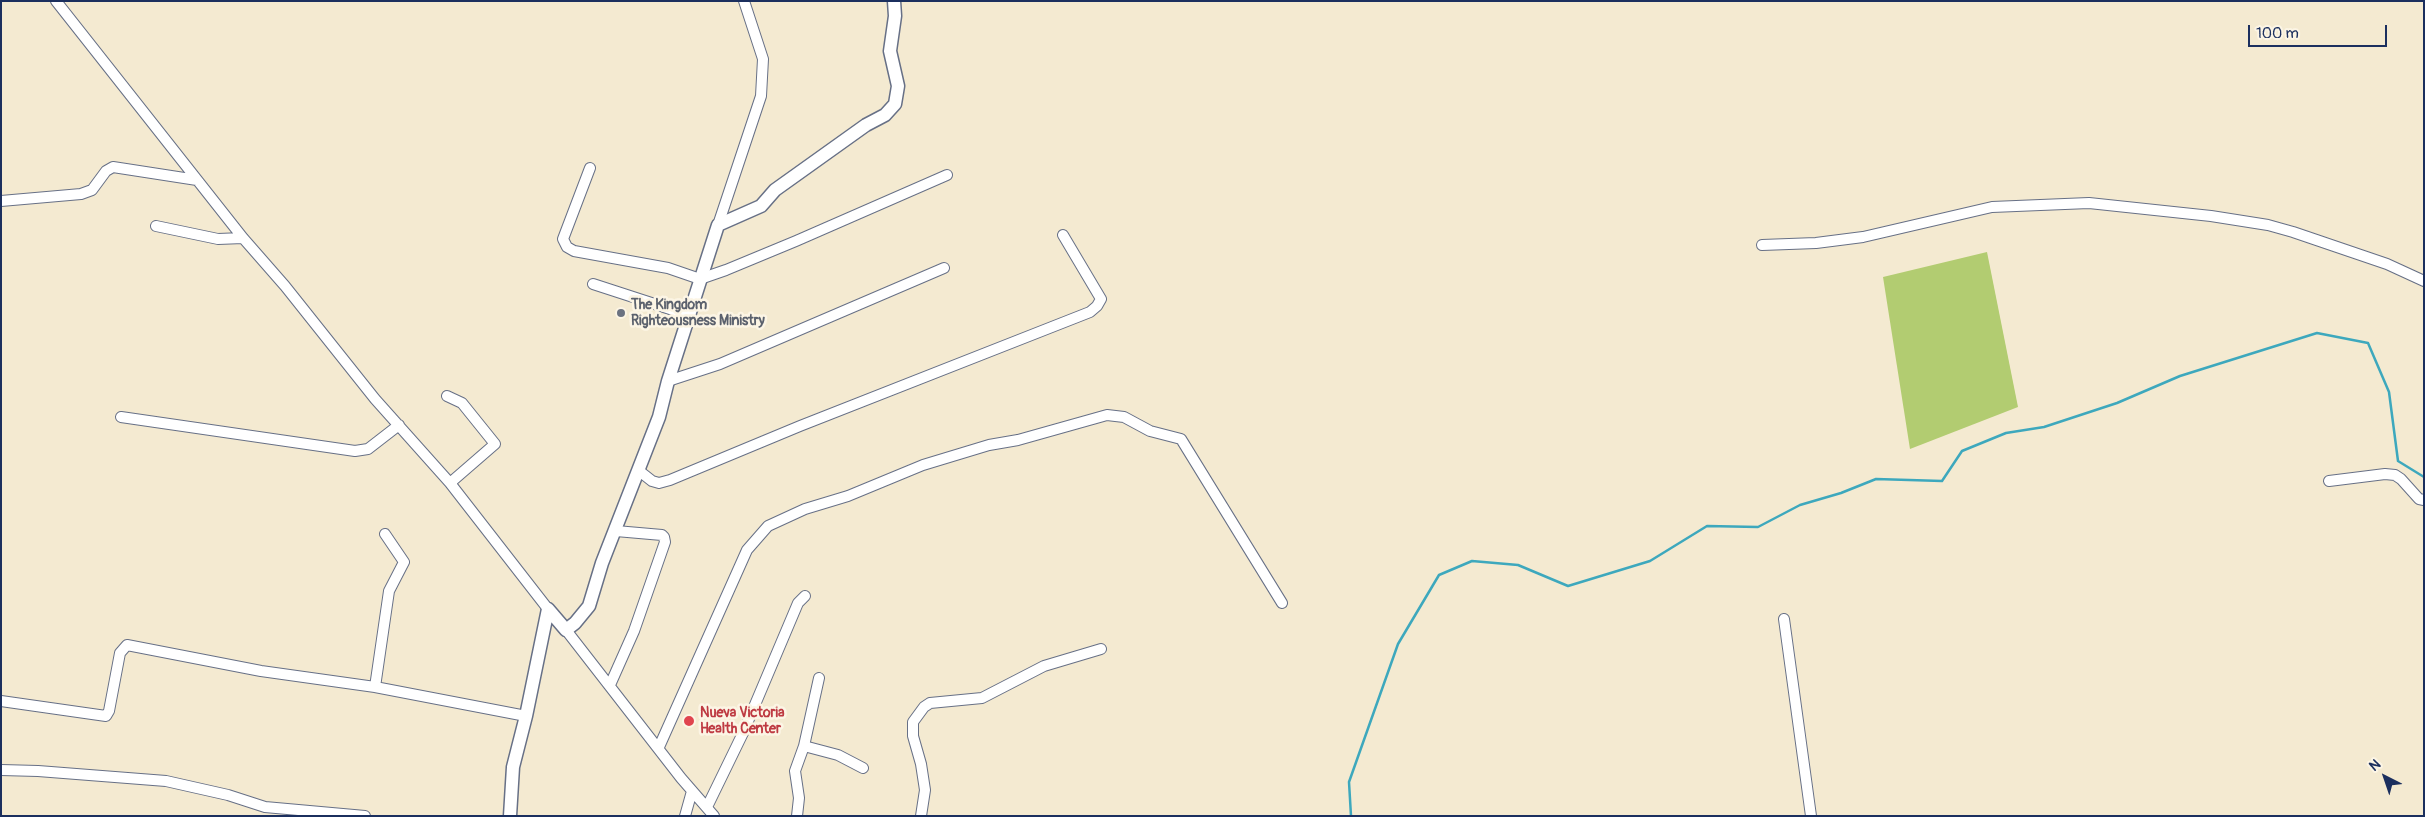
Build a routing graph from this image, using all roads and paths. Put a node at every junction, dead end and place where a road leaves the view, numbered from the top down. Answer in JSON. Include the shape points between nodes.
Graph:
{"nodes":[{"id":1,"x":56,"y":1,"type":"edge"},
{"id":2,"x":744,"y":1,"type":"edge"},
{"id":3,"x":894,"y":1,"type":"edge"},
{"id":4,"x":590,"y":168,"type":"dead end"},
{"id":5,"x":948,"y":175,"type":"dead end"},
{"id":6,"x":196,"y":180,"type":"junction"},
{"id":7,"x":1,"y":201,"type":"edge"},
{"id":8,"x":718,"y":225,"type":"junction"},
{"id":9,"x":156,"y":226,"type":"dead end"},
{"id":10,"x":1064,"y":235,"type":"dead end"},
{"id":11,"x":243,"y":238,"type":"junction"},
{"id":12,"x":1762,"y":245,"type":"dead end"},
{"id":13,"x":944,"y":268,"type":"dead end"},
{"id":14,"x":700,"y":278,"type":"junction"},
{"id":15,"x":2424,"y":281,"type":"edge"},
{"id":16,"x":593,"y":284,"type":"dead end"},
{"id":17,"x":688,"y":318,"type":"junction"},
{"id":18,"x":668,"y":381,"type":"junction"},
{"id":19,"x":447,"y":396,"type":"dead end"},
{"id":20,"x":121,"y":417,"type":"dead end"},
{"id":21,"x":399,"y":425,"type":"junction"},
{"id":22,"x":638,"y":470,"type":"junction"},
{"id":23,"x":2329,"y":481,"type":"dead end"},
{"id":24,"x":450,"y":483,"type":"junction"},
{"id":25,"x":2424,"y":500,"type":"edge"},
{"id":26,"x":616,"y":531,"type":"junction"},
{"id":27,"x":385,"y":534,"type":"dead end"},
{"id":28,"x":805,"y":596,"type":"dead end"},
{"id":29,"x":1282,"y":603,"type":"dead end"},
{"id":30,"x":548,"y":609,"type":"junction"},
{"id":31,"x":1784,"y":619,"type":"dead end"},
{"id":32,"x":566,"y":630,"type":"junction"},
{"id":33,"x":1101,"y":649,"type":"dead end"},
{"id":34,"x":819,"y":678,"type":"dead end"},
{"id":35,"x":610,"y":685,"type":"junction"},
{"id":36,"x":375,"y":687,"type":"junction"},
{"id":37,"x":1,"y":701,"type":"edge"},
{"id":38,"x":526,"y":716,"type":"junction"},
{"id":39,"x":804,"y":746,"type":"junction"},
{"id":40,"x":659,"y":747,"type":"junction"},
{"id":41,"x":862,"y":768,"type":"dead end"},
{"id":42,"x":1,"y":770,"type":"edge"},
{"id":43,"x":692,"y":792,"type":"junction"},
{"id":44,"x":707,"y":807,"type":"junction"},
{"id":45,"x":365,"y":816,"type":"edge"},
{"id":46,"x":510,"y":816,"type":"edge"},
{"id":47,"x":685,"y":816,"type":"edge"},
{"id":48,"x":714,"y":816,"type":"edge"},
{"id":49,"x":798,"y":816,"type":"edge"},
{"id":50,"x":921,"y":816,"type":"edge"},
{"id":51,"x":1811,"y":816,"type":"edge"}],
"edges":[{"from":1,"to":6,"type":"street"},
{"from":2,"to":8,"type":"street","via":[[763,59],[762,90]]},
{"from":3,"to":8,"type":"street","via":[[890,51],[898,98],[891,110],[775,190],[761,206]]},
{"from":4,"to":14,"type":"street","via":[[564,239],[567,246],[574,251],[677,270]]},
{"from":5,"to":14,"type":"street","via":[[796,241]]},
{"from":6,"to":7,"type":"street","via":[[113,167],[92,190],[81,194]]},
{"from":6,"to":11,"type":"street"},
{"from":8,"to":14,"type":"street"},
{"from":9,"to":11,"type":"street","via":[[218,239]]},
{"from":10,"to":22,"type":"street","via":[[1101,299],[1090,312],[670,480],[652,481]]},
{"from":11,"to":21,"type":"street"},
{"from":12,"to":15,"type":"street","via":[[1863,237],[1992,207],[2089,203],[2268,225],[2387,264]]},
{"from":13,"to":18,"type":"street","via":[[720,364]]},
{"from":14,"to":17,"type":"street"},
{"from":16,"to":17,"type":"street"},
{"from":17,"to":18,"type":"street"},
{"from":18,"to":22,"type":"street","via":[[659,416]]},
{"from":19,"to":24,"type":"street","via":[[467,408],[495,444]]},
{"from":20,"to":21,"type":"street","via":[[355,451],[368,449]]},
{"from":21,"to":24,"type":"street"},
{"from":22,"to":26,"type":"street"},
{"from":23,"to":25,"type":"street","via":[[2395,475],[2419,499]]},
{"from":24,"to":30,"type":"street"},
{"from":26,"to":32,"type":"street","via":[[589,606]]},
{"from":26,"to":35,"type":"street","via":[[662,535],[665,542],[634,631]]},
{"from":27,"to":36,"type":"street","via":[[404,562],[389,591]]},
{"from":28,"to":44,"type":"street","via":[[798,603],[743,733]]},
{"from":29,"to":40,"type":"street","via":[[1182,439],[1150,431],[1124,416],[1107,414],[923,465],[768,526],[747,550]]},
{"from":30,"to":32,"type":"street"},
{"from":30,"to":38,"type":"street"},
{"from":31,"to":51,"type":"street"},
{"from":32,"to":35,"type":"street"},
{"from":33,"to":50,"type":"street","via":[[1044,666],[982,698],[930,703],[924,707],[913,722],[925,790]]},
{"from":34,"to":39,"type":"street"},
{"from":35,"to":40,"type":"street"},
{"from":36,"to":37,"type":"street","via":[[261,671],[127,645],[120,653],[106,716]]},
{"from":36,"to":38,"type":"street"},
{"from":38,"to":46,"type":"street","via":[[513,767]]},
{"from":39,"to":41,"type":"street","via":[[838,755]]},
{"from":39,"to":49,"type":"street","via":[[795,770]]},
{"from":40,"to":43,"type":"street"},
{"from":42,"to":45,"type":"street","via":[[166,781],[228,794],[265,807]]},
{"from":43,"to":44,"type":"street"},
{"from":43,"to":47,"type":"street"},
{"from":44,"to":48,"type":"street"}]}
